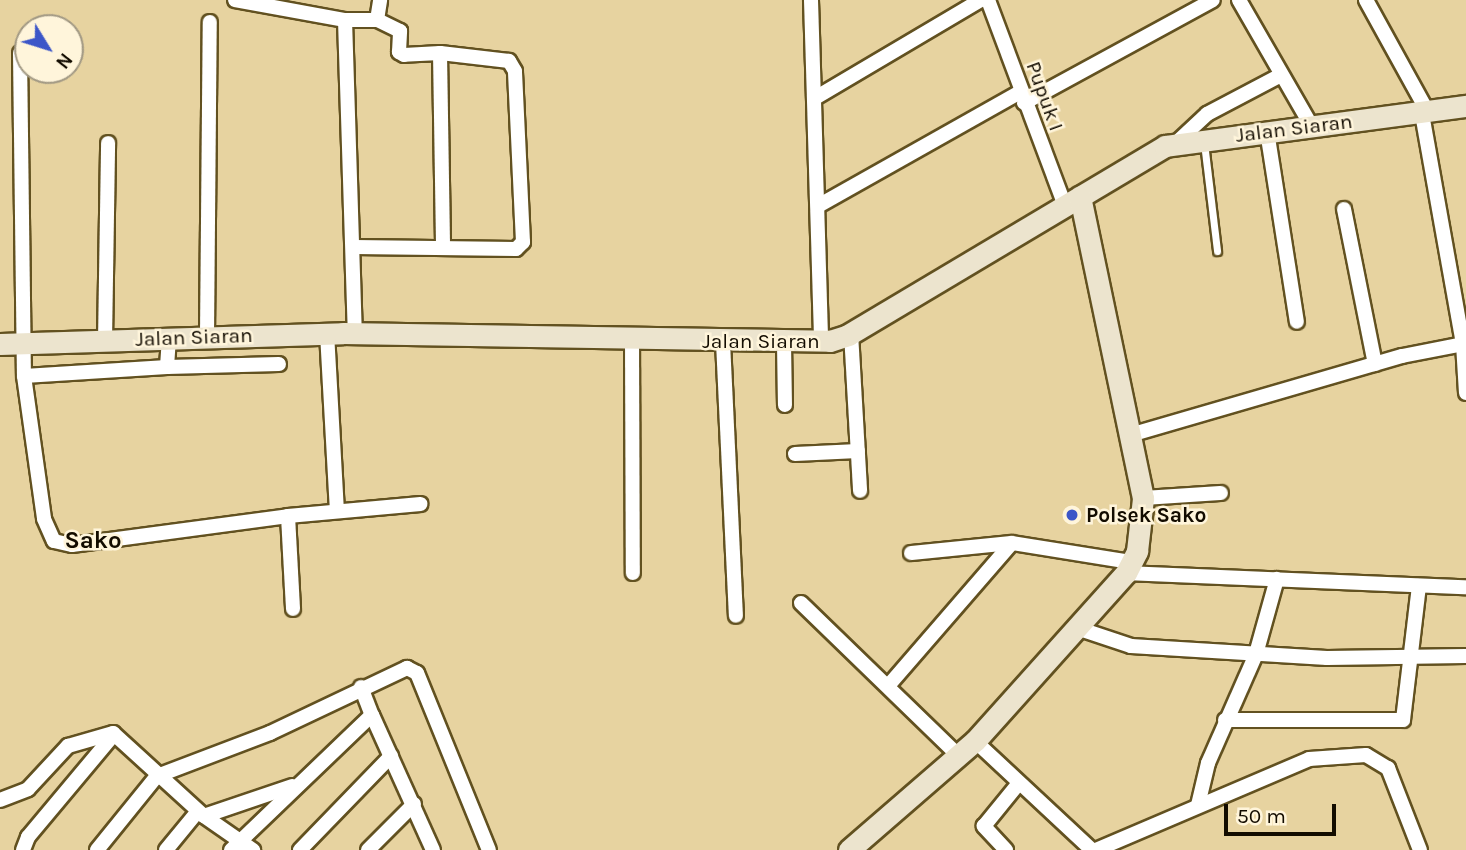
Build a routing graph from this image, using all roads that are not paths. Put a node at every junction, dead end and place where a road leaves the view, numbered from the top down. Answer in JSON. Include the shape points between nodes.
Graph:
{"nodes":[{"id":1,"x":235,"y":0,"type":"edge"},
{"id":2,"x":380,"y":0,"type":"edge"},
{"id":3,"x":811,"y":0,"type":"edge"},
{"id":4,"x":1213,"y":0,"type":"edge"},
{"id":5,"x":1239,"y":0,"type":"edge"},
{"id":6,"x":1366,"y":0,"type":"edge"},
{"id":7,"x":991,"y":1,"type":"edge"},
{"id":8,"x":345,"y":20,"type":"junction"},
{"id":9,"x":377,"y":20,"type":"junction"},
{"id":10,"x":210,"y":22,"type":"dead end"},
{"id":11,"x":440,"y":53,"type":"junction"},
{"id":12,"x":1279,"y":76,"type":"junction"},
{"id":13,"x":20,"y":84,"type":"edge"},
{"id":14,"x":815,"y":98,"type":"junction"},
{"id":15,"x":1022,"y":98,"type":"junction"},
{"id":16,"x":1466,"y":106,"type":"edge"},
{"id":17,"x":1426,"y":114,"type":"junction"},
{"id":18,"x":1312,"y":127,"type":"junction"},
{"id":19,"x":1267,"y":131,"type":"junction"},
{"id":20,"x":1204,"y":139,"type":"junction"},
{"id":21,"x":1177,"y":142,"type":"junction"},
{"id":22,"x":108,"y":143,"type":"dead end"},
{"id":23,"x":1073,"y":201,"type":"junction"},
{"id":24,"x":818,"y":206,"type":"junction"},
{"id":25,"x":1344,"y":209,"type":"dead end"},
{"id":26,"x":354,"y":247,"type":"junction"},
{"id":27,"x":443,"y":247,"type":"junction"},
{"id":28,"x":1217,"y":251,"type":"dead end"},
{"id":29,"x":1297,"y":322,"type":"dead end"},
{"id":30,"x":327,"y":333,"type":"junction"},
{"id":31,"x":355,"y":333,"type":"junction"},
{"id":32,"x":851,"y":333,"type":"junction"},
{"id":33,"x":254,"y":335,"type":"junction"},
{"id":34,"x":207,"y":336,"type":"junction"},
{"id":35,"x":169,"y":338,"type":"junction"},
{"id":36,"x":632,"y":340,"type":"junction"},
{"id":37,"x":105,"y":341,"type":"junction"},
{"id":38,"x":723,"y":342,"type":"junction"},
{"id":39,"x":821,"y":342,"type":"junction"},
{"id":40,"x":783,"y":343,"type":"junction"},
{"id":41,"x":0,"y":344,"type":"edge"},
{"id":42,"x":24,"y":344,"type":"junction"},
{"id":43,"x":1463,"y":344,"type":"junction"},
{"id":44,"x":279,"y":364,"type":"dead end"},
{"id":45,"x":1375,"y":364,"type":"junction"},
{"id":46,"x":256,"y":365,"type":"junction"},
{"id":47,"x":167,"y":366,"type":"junction"},
{"id":48,"x":24,"y":376,"type":"junction"},
{"id":49,"x":1466,"y":393,"type":"edge"},
{"id":50,"x":785,"y":405,"type":"dead end"},
{"id":51,"x":1130,"y":435,"type":"junction"},
{"id":52,"x":858,"y":451,"type":"junction"},
{"id":53,"x":795,"y":454,"type":"dead end"},
{"id":54,"x":860,"y":491,"type":"dead end"},
{"id":55,"x":1221,"y":493,"type":"dead end"},
{"id":56,"x":1143,"y":498,"type":"junction"},
{"id":57,"x":420,"y":504,"type":"dead end"},
{"id":58,"x":337,"y":512,"type":"junction"},
{"id":59,"x":288,"y":516,"type":"junction"},
{"id":60,"x":1013,"y":543,"type":"junction"},
{"id":61,"x":911,"y":553,"type":"dead end"},
{"id":62,"x":1129,"y":568,"type":"junction"},
{"id":63,"x":633,"y":573,"type":"dead end"},
{"id":64,"x":1277,"y":579,"type":"junction"},
{"id":65,"x":1419,"y":586,"type":"junction"},
{"id":66,"x":1466,"y":587,"type":"edge"},
{"id":67,"x":802,"y":603,"type":"dead end"},
{"id":68,"x":293,"y":609,"type":"dead end"},
{"id":69,"x":736,"y":616,"type":"dead end"},
{"id":70,"x":1077,"y":628,"type":"junction"},
{"id":71,"x":1256,"y":654,"type":"junction"},
{"id":72,"x":1466,"y":656,"type":"edge"},
{"id":73,"x":1407,"y":657,"type":"junction"},
{"id":74,"x":888,"y":686,"type":"junction"},
{"id":75,"x":361,"y":687,"type":"junction"},
{"id":76,"x":372,"y":715,"type":"junction"},
{"id":77,"x":1224,"y":720,"type":"junction"},
{"id":78,"x":114,"y":734,"type":"junction"},
{"id":79,"x":975,"y":741,"type":"junction"},
{"id":80,"x":391,"y":756,"type":"junction"},
{"id":81,"x":959,"y":756,"type":"junction"},
{"id":82,"x":157,"y":776,"type":"junction"},
{"id":83,"x":1019,"y":783,"type":"junction"},
{"id":84,"x":297,"y":784,"type":"junction"},
{"id":85,"x":0,"y":800,"type":"edge"},
{"id":86,"x":414,"y":804,"type":"junction"},
{"id":87,"x":1198,"y":805,"type":"junction"},
{"id":88,"x":201,"y":813,"type":"junction"},
{"id":89,"x":236,"y":845,"type":"edge"},
{"id":90,"x":23,"y":850,"type":"edge"},
{"id":91,"x":97,"y":850,"type":"edge"},
{"id":92,"x":166,"y":850,"type":"edge"},
{"id":93,"x":253,"y":850,"type":"edge"},
{"id":94,"x":300,"y":850,"type":"edge"},
{"id":95,"x":368,"y":850,"type":"edge"},
{"id":96,"x":433,"y":850,"type":"edge"},
{"id":97,"x":489,"y":850,"type":"edge"},
{"id":98,"x":849,"y":850,"type":"edge"},
{"id":99,"x":1006,"y":850,"type":"edge"},
{"id":100,"x":1094,"y":850,"type":"edge"},
{"id":101,"x":1420,"y":850,"type":"edge"}],
"edges":[{"from":1,"to":8,"type":"street"},
{"from":2,"to":9,"type":"street"},
{"from":3,"to":14,"type":"street"},
{"from":4,"to":15,"type":"street"},
{"from":5,"to":12,"type":"street"},
{"from":6,"to":17,"type":"street"},
{"from":7,"to":14,"type":"street"},
{"from":7,"to":15,"type":"street","name":"Pupuk I"},
{"from":8,"to":9,"type":"street"},
{"from":8,"to":26,"type":"street"},
{"from":9,"to":11,"type":"street","via":[[400,31],[399,52],[404,55]]},
{"from":10,"to":34,"type":"street"},
{"from":11,"to":27,"type":"street"},
{"from":11,"to":27,"type":"street","via":[[502,57],[515,71],[523,242],[516,249]]},
{"from":12,"to":18,"type":"street"},
{"from":12,"to":21,"type":"street","via":[[1207,114]]},
{"from":13,"to":42,"type":"street"},
{"from":14,"to":24,"type":"street"},
{"from":15,"to":23,"type":"street","name":"Pupuk I"},
{"from":15,"to":24,"type":"street"},
{"from":16,"to":17,"type":"street","name":"Jalan Siaran"},
{"from":17,"to":18,"type":"street","name":"Jalan Siaran"},
{"from":17,"to":43,"type":"street"},
{"from":18,"to":19,"type":"street","name":"Jalan Siaran"},
{"from":19,"to":20,"type":"street","name":"Jalan Siaran"},
{"from":19,"to":29,"type":"street"},
{"from":20,"to":21,"type":"street","name":"Jalan Siaran"},
{"from":20,"to":28,"type":"lane"},
{"from":21,"to":23,"type":"street","name":"Jalan Siaran","via":[[1145,156]]},
{"from":22,"to":37,"type":"street"},
{"from":23,"to":32,"type":"street","name":"Jalan Siaran"},
{"from":23,"to":51,"type":"street"},
{"from":24,"to":39,"type":"street"},
{"from":25,"to":45,"type":"street"},
{"from":26,"to":27,"type":"street"},
{"from":26,"to":31,"type":"street"},
{"from":30,"to":31,"type":"street","name":"Jalan Siaran"},
{"from":30,"to":33,"type":"street","name":"Jalan Siaran"},
{"from":30,"to":58,"type":"street"},
{"from":31,"to":36,"type":"street","name":"Jalan Siaran"},
{"from":32,"to":39,"type":"street","name":"Jalan Siaran"},
{"from":32,"to":52,"type":"street"},
{"from":33,"to":34,"type":"street","name":"Jalan Siaran"},
{"from":33,"to":46,"type":"street"},
{"from":34,"to":35,"type":"street","name":"Jalan Siaran"},
{"from":35,"to":37,"type":"street","name":"Jalan Siaran"},
{"from":35,"to":47,"type":"street"},
{"from":36,"to":38,"type":"street","name":"Jalan Siaran"},
{"from":36,"to":63,"type":"street"},
{"from":37,"to":42,"type":"street","name":"Jalan Siaran"},
{"from":38,"to":40,"type":"street","name":"Jalan Siaran"},
{"from":38,"to":69,"type":"street"},
{"from":39,"to":40,"type":"street","name":"Jalan Siaran"},
{"from":40,"to":50,"type":"street"},
{"from":41,"to":42,"type":"street","name":"Jalan Siaran"},
{"from":42,"to":48,"type":"street"},
{"from":43,"to":45,"type":"street"},
{"from":43,"to":49,"type":"street"},
{"from":44,"to":46,"type":"street"},
{"from":45,"to":51,"type":"street"},
{"from":46,"to":47,"type":"street"},
{"from":47,"to":48,"type":"street"},
{"from":48,"to":59,"type":"street","via":[[44,519],[54,541],[72,545]]},
{"from":51,"to":56,"type":"street"},
{"from":52,"to":53,"type":"street"},
{"from":52,"to":54,"type":"street"},
{"from":55,"to":56,"type":"street"},
{"from":56,"to":62,"type":"street","via":[[1142,533]]},
{"from":57,"to":58,"type":"street"},
{"from":58,"to":59,"type":"street"},
{"from":59,"to":68,"type":"street"},
{"from":60,"to":61,"type":"street"},
{"from":60,"to":62,"type":"street"},
{"from":60,"to":74,"type":"street"},
{"from":62,"to":64,"type":"street"},
{"from":62,"to":70,"type":"street"},
{"from":64,"to":65,"type":"street"},
{"from":64,"to":71,"type":"street"},
{"from":65,"to":66,"type":"street"},
{"from":65,"to":73,"type":"street"},
{"from":67,"to":74,"type":"street"},
{"from":70,"to":71,"type":"street","via":[[1130,646]]},
{"from":70,"to":79,"type":"street"},
{"from":71,"to":73,"type":"street"},
{"from":71,"to":77,"type":"street"},
{"from":72,"to":73,"type":"street"},
{"from":73,"to":77,"type":"street","via":[[1403,720]]},
{"from":74,"to":81,"type":"street"},
{"from":75,"to":76,"type":"street"},
{"from":75,"to":82,"type":"street","via":[[270,733]]},
{"from":75,"to":97,"type":"street","via":[[407,668],[417,673]]},
{"from":76,"to":80,"type":"street"},
{"from":76,"to":84,"type":"street"},
{"from":77,"to":87,"type":"street"},
{"from":78,"to":82,"type":"street"},
{"from":78,"to":85,"type":"street","via":[[68,746],[28,789]]},
{"from":78,"to":90,"type":"street","via":[[28,837]]},
{"from":79,"to":81,"type":"street"},
{"from":79,"to":83,"type":"street"},
{"from":80,"to":86,"type":"street"},
{"from":80,"to":94,"type":"street"},
{"from":81,"to":98,"type":"street"},
{"from":82,"to":88,"type":"street"},
{"from":82,"to":91,"type":"street"},
{"from":83,"to":99,"type":"street","via":[[984,826]]},
{"from":83,"to":100,"type":"street"},
{"from":84,"to":88,"type":"street"},
{"from":84,"to":89,"type":"street"},
{"from":86,"to":95,"type":"street"},
{"from":86,"to":96,"type":"street"},
{"from":87,"to":100,"type":"street"},
{"from":87,"to":101,"type":"street","via":[[1309,759],[1366,755],[1388,768]]},
{"from":88,"to":89,"type":"street"},
{"from":88,"to":92,"type":"street"},
{"from":89,"to":93,"type":"street"}]}
